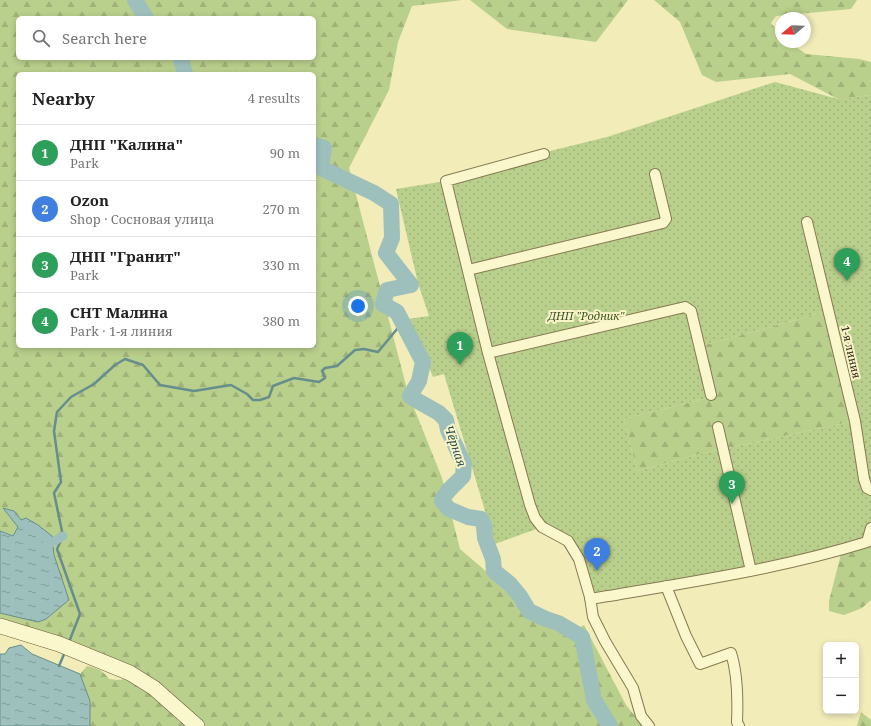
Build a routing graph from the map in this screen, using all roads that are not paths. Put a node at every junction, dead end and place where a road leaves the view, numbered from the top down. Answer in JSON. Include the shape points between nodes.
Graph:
{"nodes":[{"id":1,"x":544,"y":154,"type":"dead end"},
{"id":2,"x":656,"y":174,"type":"dead end"},
{"id":3,"x":807,"y":222,"type":"dead end"},
{"id":4,"x":468,"y":270,"type":"junction"},
{"id":5,"x":488,"y":353,"type":"junction"},
{"id":6,"x":711,"y":395,"type":"dead end"},
{"id":7,"x":718,"y":427,"type":"dead end"},
{"id":8,"x":869,"y":489,"type":"edge"},
{"id":9,"x":871,"y":528,"type":"edge"},
{"id":10,"x":751,"y":571,"type":"junction"},
{"id":11,"x":666,"y":586,"type":"junction"},
{"id":12,"x":590,"y":599,"type":"junction"},
{"id":13,"x":0,"y":626,"type":"edge"},
{"id":14,"x":197,"y":726,"type":"edge"},
{"id":15,"x":649,"y":726,"type":"edge"},
{"id":16,"x":740,"y":726,"type":"edge"}],
"edges":[{"from":1,"to":4,"type":"street","via":[[446,181]]},
{"from":2,"to":4,"type":"street","via":[[666,219],[662,223]]},
{"from":3,"to":8,"type":"street","name":"1-я линия","via":[[855,421],[864,479]]},
{"from":4,"to":5,"type":"street"},
{"from":5,"to":6,"type":"street","via":[[685,307],[692,311]]},
{"from":5,"to":12,"type":"street","via":[[535,518],[542,527],[568,542],[579,559]]},
{"from":7,"to":10,"type":"street"},
{"from":9,"to":10,"type":"street","via":[[867,542]]},
{"from":10,"to":11,"type":"street"},
{"from":11,"to":12,"type":"street"},
{"from":11,"to":16,"type":"street","via":[[700,664],[731,653],[738,701],[736,722]]},
{"from":12,"to":15,"type":"street","via":[[593,617],[633,688],[641,716]]},
{"from":13,"to":14,"type":"main road","via":[[65,647],[130,673],[149,685]]}]}
